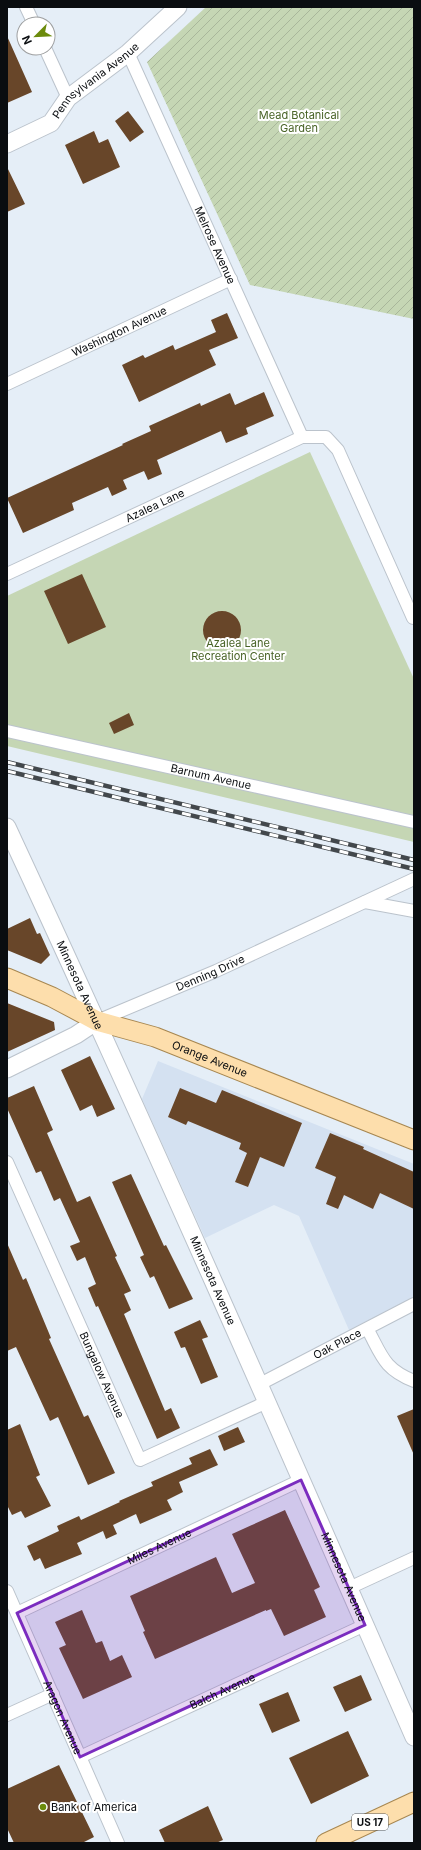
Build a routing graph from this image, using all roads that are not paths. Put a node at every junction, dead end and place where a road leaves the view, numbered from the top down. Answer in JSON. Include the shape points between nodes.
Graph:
{"nodes":[{"id":1,"x":178,"y":7,"type":"edge"},
{"id":2,"x":128,"y":53,"type":"junction"},
{"id":3,"x":49,"y":56,"type":"edge"},
{"id":4,"x":68,"y":98,"type":"junction"},
{"id":5,"x":7,"y":144,"type":"edge"},
{"id":6,"x":231,"y":279,"type":"junction"},
{"id":7,"x":7,"y":384,"type":"edge"},
{"id":8,"x":302,"y":437,"type":"junction"},
{"id":9,"x":7,"y":574,"type":"edge"},
{"id":10,"x":413,"y":618,"type":"edge"},
{"id":11,"x":7,"y":731,"type":"edge"},
{"id":12,"x":414,"y":822,"type":"edge"},
{"id":13,"x":7,"y":827,"type":"edge"},
{"id":14,"x":414,"y":878,"type":"edge"},
{"id":15,"x":365,"y":902,"type":"junction"},
{"id":16,"x":414,"y":911,"type":"edge"},
{"id":17,"x":7,"y":978,"type":"edge"},
{"id":18,"x":97,"y":1021,"type":"junction"},
{"id":19,"x":7,"y":1069,"type":"edge"},
{"id":20,"x":414,"y":1140,"type":"edge"},
{"id":21,"x":7,"y":1162,"type":"edge"},
{"id":22,"x":414,"y":1304,"type":"edge"},
{"id":23,"x":368,"y":1330,"type":"junction"},
{"id":24,"x":414,"y":1381,"type":"edge"},
{"id":25,"x":260,"y":1384,"type":"junction"},
{"id":26,"x":267,"y":1402,"type":"junction"},
{"id":27,"x":301,"y":1480,"type":"junction"},
{"id":28,"x":414,"y":1558,"type":"edge"},
{"id":29,"x":349,"y":1588,"type":"junction"},
{"id":30,"x":7,"y":1591,"type":"edge"},
{"id":31,"x":17,"y":1613,"type":"junction"},
{"id":32,"x":365,"y":1625,"type":"junction"},
{"id":33,"x":53,"y":1694,"type":"junction"},
{"id":34,"x":7,"y":1715,"type":"edge"},
{"id":35,"x":414,"y":1737,"type":"edge"},
{"id":36,"x":80,"y":1757,"type":"junction"},
{"id":37,"x":414,"y":1802,"type":"edge"},
{"id":38,"x":118,"y":1843,"type":"edge"},
{"id":39,"x":326,"y":1843,"type":"edge"}],
"edges":[{"from":1,"to":2,"type":"street","name":"Pennsylvania Avenue"},
{"from":2,"to":4,"type":"street","name":"Pennsylvania Avenue"},
{"from":2,"to":6,"type":"street","name":"Melrose Avenue"},
{"from":3,"to":4,"type":"street"},
{"from":4,"to":5,"type":"street","name":"Pennsylvania Avenue","via":[[51,122]]},
{"from":6,"to":7,"type":"street","name":"Washington Avenue"},
{"from":6,"to":8,"type":"street","name":"Melrose Avenue"},
{"from":8,"to":9,"type":"street","name":"Azalea Lane"},
{"from":8,"to":10,"type":"street","via":[[326,437],[338,450]]},
{"from":11,"to":12,"type":"street","name":"Barnum Avenue"},
{"from":13,"to":18,"type":"street","name":"Minnesota Avenue"},
{"from":14,"to":15,"type":"street","name":"Denning Drive"},
{"from":15,"to":16,"type":"street"},
{"from":15,"to":18,"type":"street","name":"Denning Drive","via":[[216,971]]},
{"from":17,"to":18,"type":"main road","name":"Orange Avenue","via":[[52,997]]},
{"from":18,"to":19,"type":"street","name":"Denning Drive","via":[[76,1035]]},
{"from":18,"to":20,"type":"main road","name":"Orange Avenue","via":[[155,1037]]},
{"from":18,"to":25,"type":"street","name":"Minnesota Avenue"},
{"from":21,"to":26,"type":"street","name":"Bungalow Avenue","via":[[140,1460]]},
{"from":22,"to":23,"type":"street","name":"Oak Place"},
{"from":23,"to":24,"type":"street","via":[[383,1360],[393,1371]]},
{"from":23,"to":25,"type":"street","name":"Oak Place"},
{"from":25,"to":26,"type":"street","name":"Minnesota Avenue"},
{"from":26,"to":27,"type":"street","name":"Minnesota Avenue"},
{"from":27,"to":29,"type":"street","name":"Minnesota Avenue"},
{"from":27,"to":31,"type":"street","name":"Miles Avenue"},
{"from":28,"to":29,"type":"street"},
{"from":29,"to":32,"type":"street","name":"Minnesota Avenue"},
{"from":30,"to":31,"type":"street","name":"Aragon Avenue"},
{"from":31,"to":33,"type":"street","name":"Aragon Avenue"},
{"from":32,"to":35,"type":"street","name":"Minnesota Avenue"},
{"from":32,"to":36,"type":"street","name":"Balch Avenue"},
{"from":33,"to":34,"type":"street"},
{"from":33,"to":36,"type":"street","name":"Aragon Avenue"},
{"from":36,"to":38,"type":"street","name":"Aragon Avenue"},
{"from":37,"to":39,"type":"main road","number":"US 17"}]}
